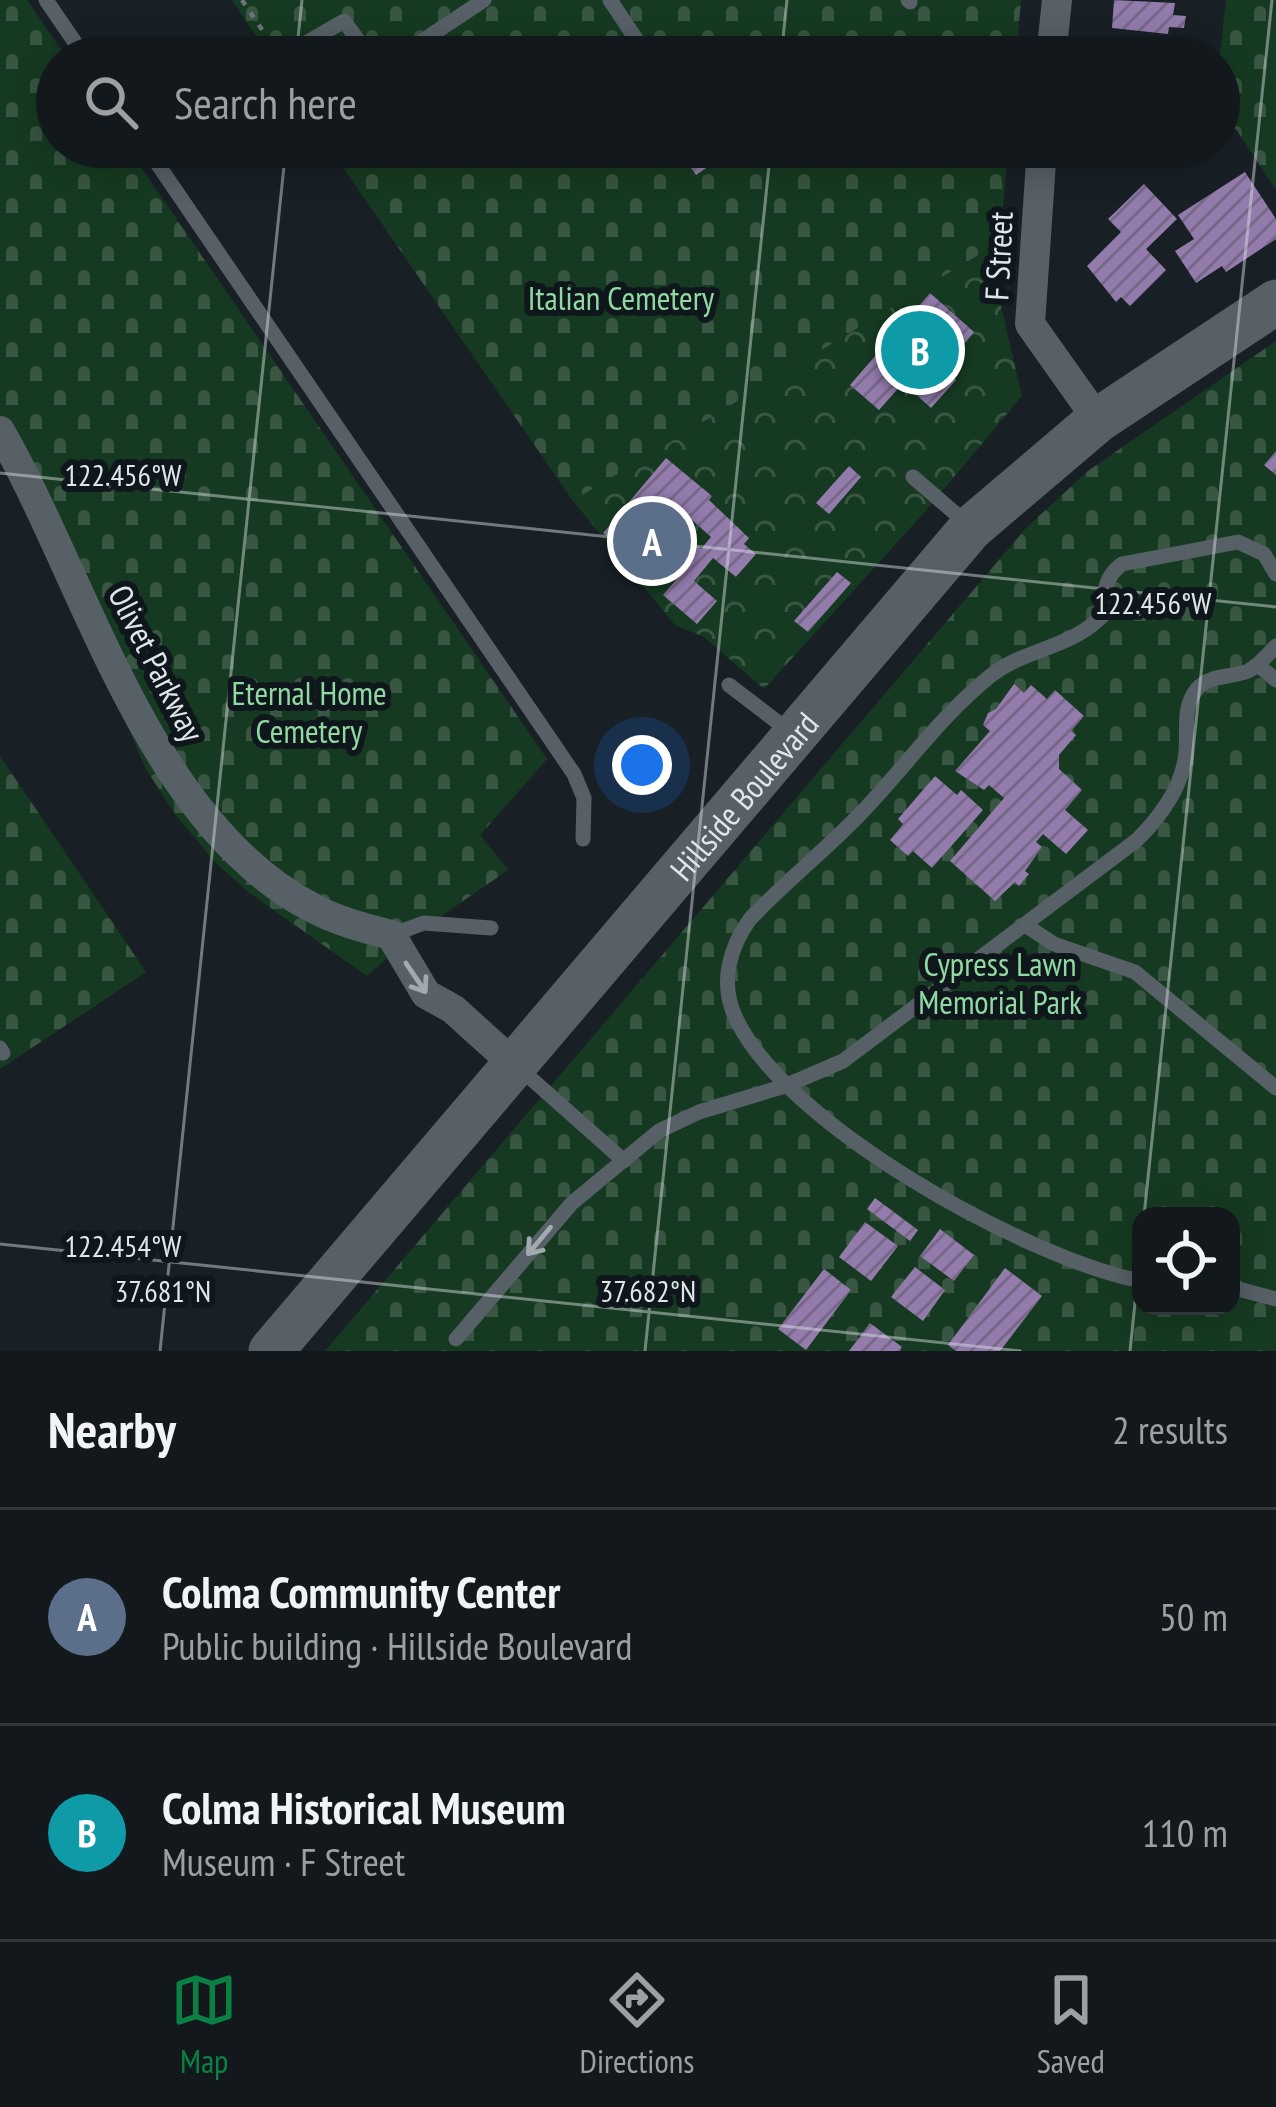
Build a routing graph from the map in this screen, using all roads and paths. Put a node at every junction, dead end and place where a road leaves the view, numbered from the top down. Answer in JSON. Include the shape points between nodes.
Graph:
{"nodes":[{"id":1,"x":46,"y":0,"type":"edge"},
{"id":2,"x":242,"y":0,"type":"edge"},
{"id":3,"x":484,"y":0,"type":"edge"},
{"id":4,"x":610,"y":0,"type":"edge"},
{"id":5,"x":1057,"y":0,"type":"edge"},
{"id":6,"x":71,"y":36,"type":"edge"},
{"id":7,"x":267,"y":36,"type":"edge"},
{"id":8,"x":317,"y":36,"type":"edge"},
{"id":9,"x":355,"y":36,"type":"edge"},
{"id":10,"x":430,"y":36,"type":"edge"},
{"id":11,"x":634,"y":36,"type":"edge"},
{"id":12,"x":1053,"y":36,"type":"edge"},
{"id":13,"x":160,"y":168,"type":"edge"},
{"id":14,"x":1039,"y":168,"type":"edge"},
{"id":15,"x":1276,"y":302,"type":"edge"},
{"id":16,"x":1098,"y":421,"type":"junction"},
{"id":17,"x":0,"y":431,"type":"edge"},
{"id":18,"x":913,"y":477,"type":"dead end"},
{"id":19,"x":971,"y":528,"type":"junction"},
{"id":20,"x":1276,"y":574,"type":"edge"},
{"id":21,"x":1276,"y":646,"type":"edge"},
{"id":22,"x":1258,"y":665,"type":"junction"},
{"id":23,"x":1276,"y":680,"type":"edge"},
{"id":24,"x":729,"y":685,"type":"dead end"},
{"id":25,"x":794,"y":735,"type":"junction"},
{"id":26,"x":583,"y":838,"type":"dead end"},
{"id":27,"x":1025,"y":925,"type":"junction"},
{"id":28,"x":491,"y":928,"type":"dead end"},
{"id":29,"x":391,"y":935,"type":"junction"},
{"id":30,"x":514,"y":1064,"type":"junction"},
{"id":31,"x":785,"y":1087,"type":"junction"},
{"id":32,"x":1276,"y":1088,"type":"edge"},
{"id":33,"x":623,"y":1161,"type":"junction"},
{"id":34,"x":1132,"y":1278,"type":"edge"},
{"id":35,"x":1240,"y":1290,"type":"edge"},
{"id":36,"x":1276,"y":1299,"type":"edge"},
{"id":37,"x":456,"y":1339,"type":"dead end"},
{"id":38,"x":271,"y":1351,"type":"edge"}],
"edges":[{"from":1,"to":6,"type":"lane"},
{"from":2,"to":7,"type":"path"},
{"from":3,"to":10,"type":"lane"},
{"from":4,"to":11,"type":"lane"},
{"from":5,"to":12,"type":"street"},
{"from":8,"to":9,"type":"lane","via":[[344,20]]},
{"from":13,"to":26,"type":"lane","via":[[574,775]]},
{"from":14,"to":16,"type":"street","name":"F Street","via":[[1020,321]]},
{"from":15,"to":16,"type":"main road","name":"Hillside Boulevard"},
{"from":16,"to":19,"type":"main road","name":"Hillside Boulevard"},
{"from":17,"to":29,"type":"street","name":"Olivet Parkway","via":[[121,685],[190,795],[283,890]]},
{"from":18,"to":19,"type":"lane"},
{"from":19,"to":25,"type":"main road","name":"Hillside Boulevard"},
{"from":20,"to":31,"type":"lane","via":[[1264,554],[1238,542],[1122,565],[1108,578],[1107,611],[1093,626],[1004,666],[979,686],[750,919],[728,965],[730,1000]]},
{"from":21,"to":22,"type":"lane"},
{"from":22,"to":23,"type":"lane"},
{"from":22,"to":27,"type":"lane","via":[[1195,691],[1181,776],[1159,815]]},
{"from":24,"to":25,"type":"lane"},
{"from":25,"to":30,"type":"main road","name":"Hillside Boulevard"},
{"from":27,"to":31,"type":"lane","via":[[843,1061]]},
{"from":27,"to":32,"type":"lane","via":[[1054,944],[1135,972]]},
{"from":28,"to":29,"type":"lane","via":[[424,923]]},
{"from":29,"to":30,"type":"street","one_way":true,"via":[[426,994]]},
{"from":30,"to":33,"type":"lane"},
{"from":30,"to":38,"type":"main road","name":"Hillside Boulevard"},
{"from":31,"to":33,"type":"lane","via":[[680,1119]]},
{"from":31,"to":34,"type":"lane","via":[[977,1217],[1074,1262]]},
{"from":33,"to":37,"type":"lane","one_way":true,"via":[[572,1203]]},
{"from":35,"to":36,"type":"lane"}]}
